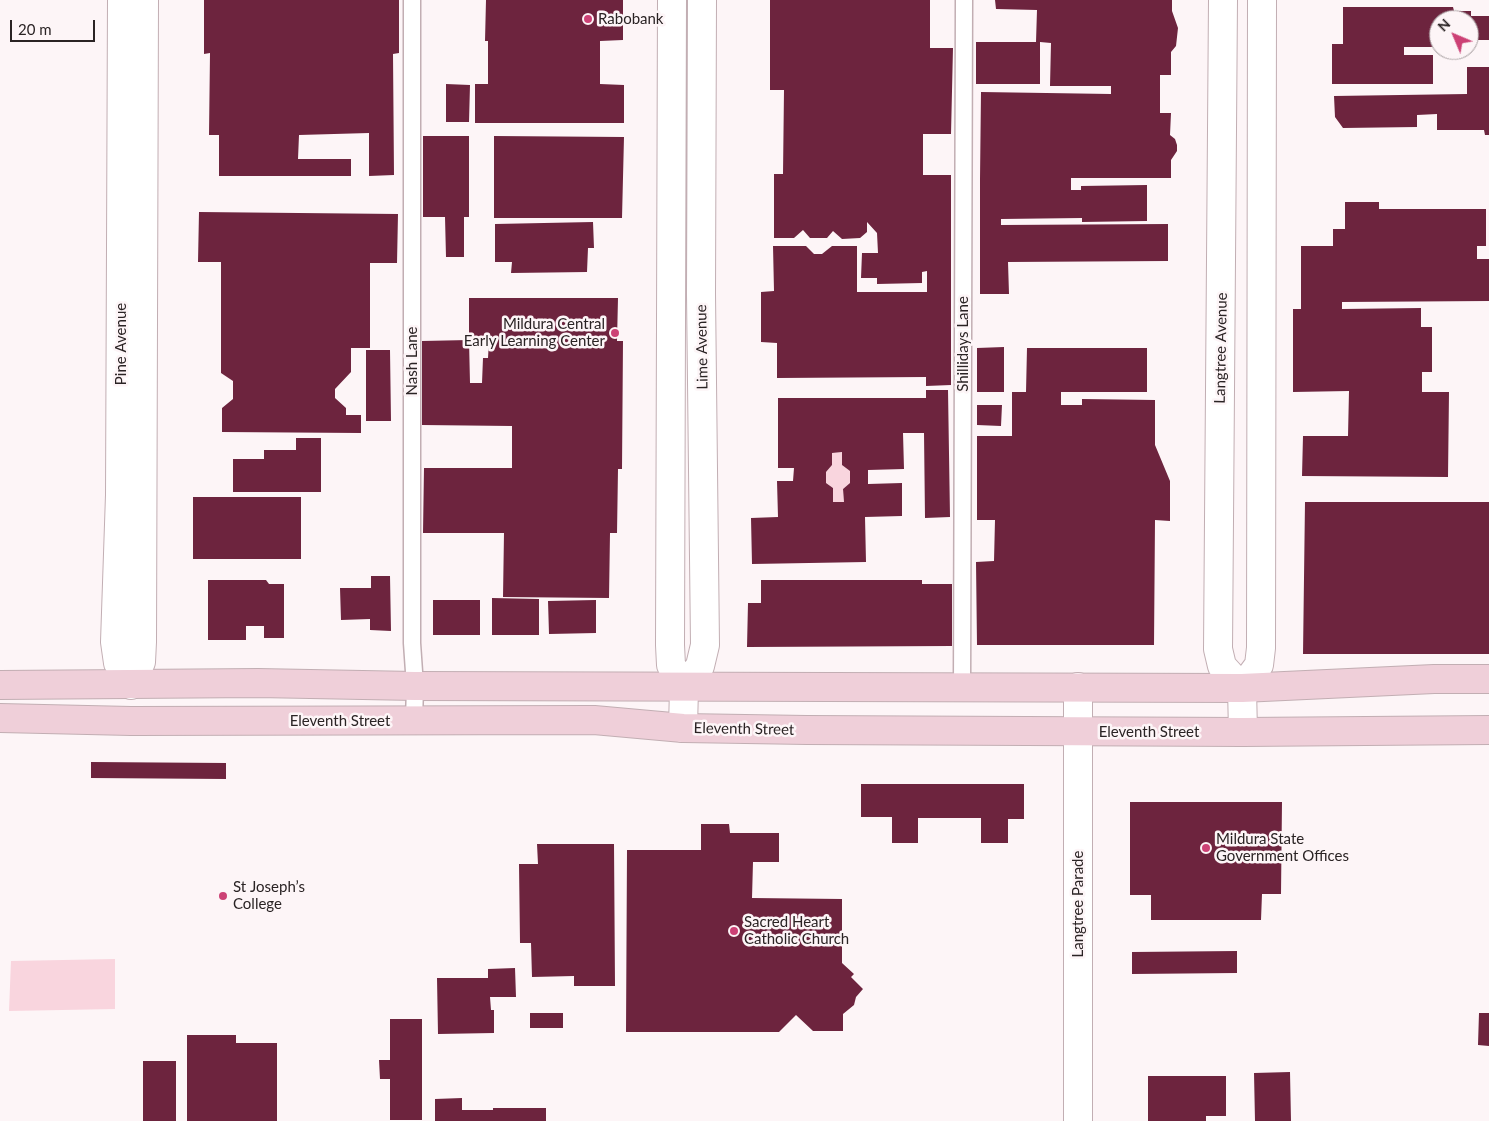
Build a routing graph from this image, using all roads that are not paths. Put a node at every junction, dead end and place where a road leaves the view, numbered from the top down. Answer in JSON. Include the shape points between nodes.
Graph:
{"nodes":[{"id":1,"x":122,"y":0,"type":"edge"},
{"id":2,"x":144,"y":0,"type":"edge"},
{"id":3,"x":412,"y":0,"type":"edge"},
{"id":4,"x":672,"y":0,"type":"edge"},
{"id":5,"x":702,"y":0,"type":"edge"},
{"id":6,"x":964,"y":0,"type":"edge"},
{"id":7,"x":1224,"y":0,"type":"edge"},
{"id":8,"x":1262,"y":0,"type":"edge"},
{"id":9,"x":1489,"y":679,"type":"edge"},
{"id":10,"x":0,"y":685,"type":"edge"},
{"id":11,"x":130,"y":685,"type":"junction"},
{"id":12,"x":415,"y":686,"type":"junction"},
{"id":13,"x":962,"y":687,"type":"junction"},
{"id":14,"x":1078,"y":687,"type":"junction"},
{"id":15,"x":684,"y":688,"type":"junction"},
{"id":16,"x":1242,"y":688,"type":"junction"},
{"id":17,"x":0,"y":718,"type":"edge"},
{"id":18,"x":130,"y":721,"type":"junction"},
{"id":19,"x":414,"y":721,"type":"junction"},
{"id":20,"x":683,"y":728,"type":"junction"},
{"id":21,"x":1489,"y":730,"type":"edge"},
{"id":22,"x":1078,"y":732,"type":"junction"},
{"id":23,"x":1243,"y":732,"type":"junction"},
{"id":24,"x":1078,"y":1121,"type":"edge"}],
"edges":[{"from":1,"to":11,"type":"street","name":"Pine Avenue","via":[[120,495],[114,642],[118,663]]},
{"from":2,"to":11,"type":"street","name":"Pine Avenue","via":[[142,642],[140,662]]},
{"from":3,"to":12,"type":"lane","name":"Nash Lane","via":[[412,643]]},
{"from":4,"to":15,"type":"street","name":"Lime Avenue","via":[[670,645],[671,665]]},
{"from":5,"to":15,"type":"street","name":"Lime Avenue","via":[[705,645],[700,666]]},
{"from":6,"to":13,"type":"lane","name":"Shillidays Lane"},
{"from":7,"to":16,"type":"street","name":"Langtree Avenue","via":[[1218,649],[1222,666]]},
{"from":8,"to":16,"type":"street","via":[[1261,648],[1259,665]]},
{"from":9,"to":16,"type":"main road"},
{"from":10,"to":11,"type":"main road"},
{"from":11,"to":12,"type":"main road"},
{"from":11,"to":18,"type":"main road","name":"Pine Avenue"},
{"from":12,"to":15,"type":"main road"},
{"from":12,"to":19,"type":"lane","name":"Nash Lane"},
{"from":13,"to":14,"type":"main road"},
{"from":13,"to":15,"type":"main road"},
{"from":14,"to":16,"type":"main road"},
{"from":14,"to":22,"type":"street","name":"Langtree Parade"},
{"from":15,"to":20,"type":"street"},
{"from":16,"to":23,"type":"street"},
{"from":17,"to":18,"type":"main road","name":"Eleventh Street"},
{"from":18,"to":19,"type":"main road","name":"Eleventh Street"},
{"from":19,"to":20,"type":"main road","name":"Eleventh Street","via":[[594,720]]},
{"from":20,"to":22,"type":"main road","name":"Eleventh Street"},
{"from":21,"to":23,"type":"main road","name":"Eleventh Street"},
{"from":22,"to":23,"type":"main road","name":"Eleventh Street"},
{"from":22,"to":24,"type":"street","name":"Langtree Parade"}]}
